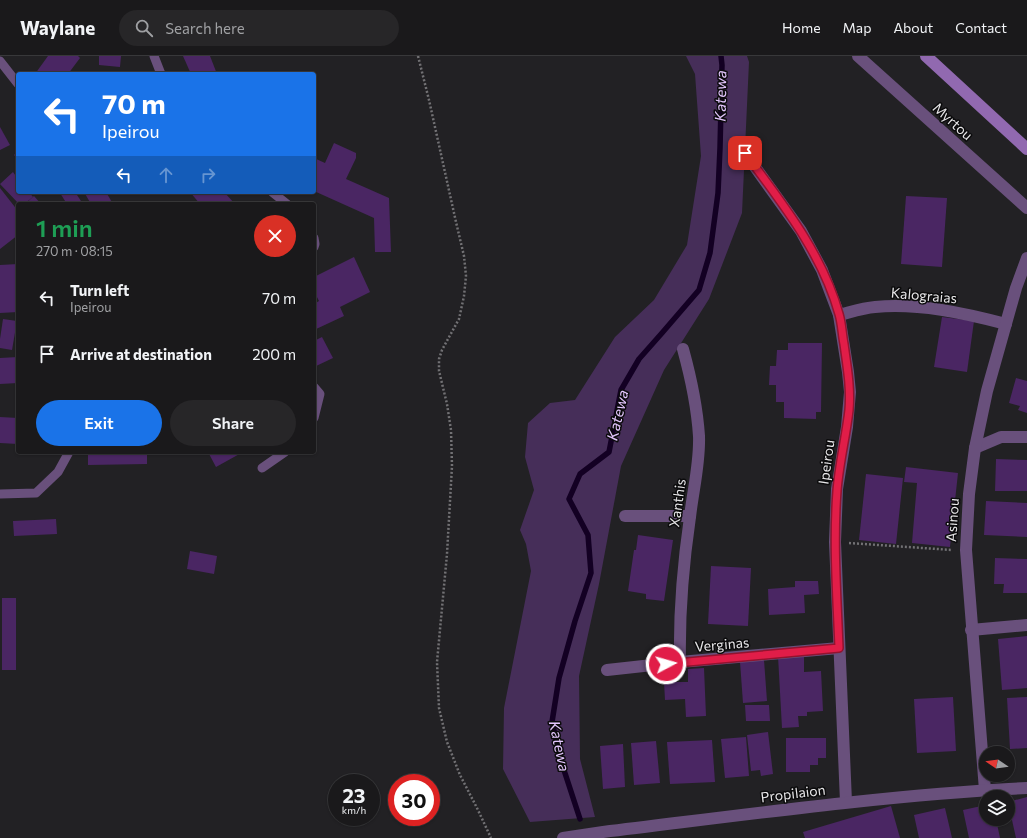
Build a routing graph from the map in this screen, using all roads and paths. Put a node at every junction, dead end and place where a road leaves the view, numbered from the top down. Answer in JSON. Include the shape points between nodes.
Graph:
{"nodes":[{"id":1,"x":154,"y":56,"type":"edge"},
{"id":2,"x":418,"y":56,"type":"edge"},
{"id":3,"x":858,"y":56,"type":"edge"},
{"id":4,"x":926,"y":56,"type":"edge"},
{"id":5,"x":0,"y":60,"type":"edge"},
{"id":6,"x":160,"y":72,"type":"edge"},
{"id":7,"x":16,"y":81,"type":"edge"},
{"id":8,"x":1027,"y":149,"type":"edge"},
{"id":9,"x":745,"y":153,"type":"dead end"},
{"id":10,"x":274,"y":194,"type":"edge"},
{"id":11,"x":284,"y":202,"type":"edge"},
{"id":12,"x":1027,"y":208,"type":"edge"},
{"id":13,"x":1027,"y":258,"type":"edge"},
{"id":14,"x":839,"y":315,"type":"junction"},
{"id":15,"x":1006,"y":324,"type":"junction"},
{"id":16,"x":683,"y":349,"type":"dead end"},
{"id":17,"x":316,"y":389,"type":"edge"},
{"id":18,"x":316,"y":410,"type":"edge"},
{"id":19,"x":1027,"y":437,"type":"edge"},
{"id":20,"x":975,"y":448,"type":"junction"},
{"id":21,"x":68,"y":454,"type":"edge"},
{"id":22,"x":282,"y":454,"type":"edge"},
{"id":23,"x":262,"y":468,"type":"dead end"},
{"id":24,"x":0,"y":494,"type":"edge"},
{"id":25,"x":626,"y":516,"type":"dead end"},
{"id":26,"x":690,"y":516,"type":"junction"},
{"id":27,"x":835,"y":542,"type":"junction"},
{"id":28,"x":966,"y":550,"type":"junction"},
{"id":29,"x":1027,"y":625,"type":"edge"},
{"id":30,"x":971,"y":630,"type":"junction"},
{"id":31,"x":839,"y":648,"type":"junction"},
{"id":32,"x":680,"y":662,"type":"junction"},
{"id":33,"x":607,"y":670,"type":"dead end"},
{"id":34,"x":1027,"y":788,"type":"edge"},
{"id":35,"x":985,"y":790,"type":"joint"},
{"id":36,"x":979,"y":791,"type":"edge"},
{"id":37,"x":846,"y":802,"type":"junction"},
{"id":38,"x":491,"y":838,"type":"edge"},
{"id":39,"x":567,"y":838,"type":"edge"}],
"edges":[{"from":1,"to":6,"type":"lane"},
{"from":2,"to":38,"type":"path","via":[[464,256],[466,276],[459,319],[439,359],[451,430],[452,466],[437,662],[439,708],[447,742],[460,775]]},
{"from":3,"to":12,"type":"street","name":"Myrtou"},
{"from":4,"to":8,"type":"street"},
{"from":5,"to":7,"type":"lane"},
{"from":9,"to":14,"type":"street","name":"Ipeirou","via":[[801,230],[822,270]]},
{"from":10,"to":11,"type":"lane"},
{"from":13,"to":15,"type":"street","name":"Asinou"},
{"from":14,"to":15,"type":"street","name":"Kalograias","via":[[874,307],[906,307],[949,311]]},
{"from":14,"to":27,"type":"street","name":"Ipeirou","via":[[850,392],[837,490]]},
{"from":15,"to":20,"type":"street","name":"Asinou"},
{"from":16,"to":26,"type":"street","name":"Xanthis","via":[[696,406],[699,437]]},
{"from":17,"to":18,"type":"lane","via":[[320,394]]},
{"from":19,"to":20,"type":"street","via":[[1001,437]]},
{"from":20,"to":28,"type":"street","name":"Asinou"},
{"from":21,"to":24,"type":"lane","via":[[58,472],[36,493]]},
{"from":22,"to":23,"type":"lane"},
{"from":25,"to":26,"type":"street"},
{"from":26,"to":32,"type":"street","name":"Xanthis","via":[[681,595]]},
{"from":27,"to":28,"type":"path"},
{"from":27,"to":31,"type":"street","name":"Ipeirou"},
{"from":28,"to":30,"type":"street","name":"Asinou"},
{"from":29,"to":30,"type":"street"},
{"from":30,"to":35,"type":"street","name":"Asinou"},
{"from":31,"to":32,"type":"street","name":"Verginas"},
{"from":31,"to":37,"type":"street","name":"Ipeirou"},
{"from":32,"to":33,"type":"street","name":"Verginas"},
{"from":34,"to":35,"type":"street","name":"Propilaion"},
{"from":36,"to":37,"type":"street","name":"Propilaion"},
{"from":37,"to":39,"type":"street","name":"Propilaion"}]}
